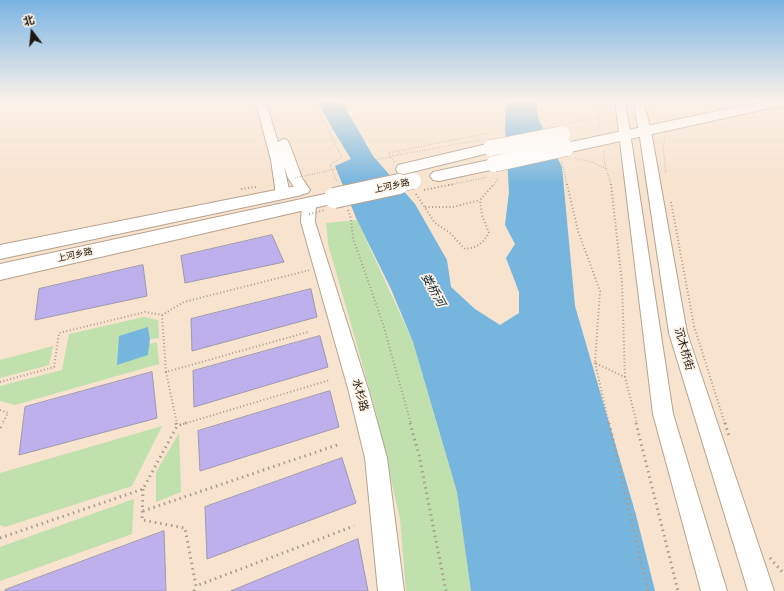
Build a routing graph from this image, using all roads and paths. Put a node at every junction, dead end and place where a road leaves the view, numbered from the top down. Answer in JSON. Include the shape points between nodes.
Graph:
{"nodes":[{"id":1,"x":619,"y":127,"type":"joint"},
{"id":2,"x":268,"y":128,"type":"edge"},
{"id":3,"x":280,"y":128,"type":"edge"},
{"id":4,"x":327,"y":128,"type":"edge"},
{"id":5,"x":586,"y":128,"type":"edge"},
{"id":6,"x":600,"y":128,"type":"edge"},
{"id":7,"x":649,"y":128,"type":"edge"},
{"id":8,"x":657,"y":128,"type":"edge"},
{"id":9,"x":603,"y":140,"type":"junction"},
{"id":10,"x":567,"y":147,"type":"junction"},
{"id":11,"x":407,"y":149,"type":"junction"},
{"id":12,"x":491,"y":156,"type":"junction"},
{"id":13,"x":608,"y":170,"type":"junction"},
{"id":14,"x":408,"y":175,"type":"junction"},
{"id":15,"x":666,"y":175,"type":"dead end"},
{"id":16,"x":283,"y":194,"type":"junction"},
{"id":17,"x":304,"y":196,"type":"junction"},
{"id":18,"x":336,"y":196,"type":"junction"},
{"id":19,"x":670,"y":198,"type":"dead end"},
{"id":20,"x":480,"y":200,"type":"junction"},
{"id":21,"x":424,"y":207,"type":"junction"},
{"id":22,"x":0,"y":252,"type":"edge"},
{"id":23,"x":322,"y":267,"type":"junction"},
{"id":24,"x":0,"y":272,"type":"edge"},
{"id":25,"x":162,"y":315,"type":"junction"},
{"id":26,"x":308,"y":332,"type":"dead end"},
{"id":27,"x":595,"y":363,"type":"junction"},
{"id":28,"x":166,"y":372,"type":"junction"},
{"id":29,"x":625,"y":378,"type":"junction"},
{"id":30,"x":330,"y":380,"type":"dead end"},
{"id":31,"x":0,"y":382,"type":"edge"},
{"id":32,"x":0,"y":410,"type":"edge"},
{"id":33,"x":177,"y":426,"type":"junction"},
{"id":34,"x":0,"y":428,"type":"edge"},
{"id":35,"x":730,"y":436,"type":"dead end"},
{"id":36,"x":340,"y":444,"type":"dead end"},
{"id":37,"x":143,"y":489,"type":"junction"},
{"id":38,"x":142,"y":511,"type":"junction"},
{"id":39,"x":354,"y":526,"type":"dead end"},
{"id":40,"x":0,"y":538,"type":"edge"},
{"id":41,"x":768,"y":554,"type":"dead end"},
{"id":42,"x":784,"y":574,"type":"edge"},
{"id":43,"x":196,"y":586,"type":"junction"},
{"id":44,"x":194,"y":591,"type":"edge"},
{"id":45,"x":390,"y":591,"type":"edge"},
{"id":46,"x":446,"y":591,"type":"edge"},
{"id":47,"x":648,"y":591,"type":"edge"},
{"id":48,"x":678,"y":591,"type":"edge"},
{"id":49,"x":714,"y":591,"type":"edge"},
{"id":50,"x":762,"y":591,"type":"edge"}],
"edges":[{"from":1,"to":9,"type":"main road","name":"上河乡路"},
{"from":1,"to":49,"type":"street","via":[[663,414]]},
{"from":2,"to":16,"type":"street"},
{"from":3,"to":17,"type":"street","name":"水杉路"},
{"from":4,"to":18,"type":"path","via":[[342,157],[330,165]]},
{"from":5,"to":10,"type":"path","bridge":true},
{"from":6,"to":9,"type":"path"},
{"from":7,"to":50,"type":"street","name":"沉木桥街","via":[[678,333]]},
{"from":8,"to":15,"type":"path","via":[[666,138],[663,147]]},
{"from":9,"to":10,"type":"main road","name":"上河乡路"},
{"from":9,"to":13,"type":"path","via":[[604,161]]},
{"from":10,"to":12,"type":"main road","name":"上河乡路","bridge":true},
{"from":10,"to":13,"type":"path","via":[[586,160]]},
{"from":10,"to":27,"type":"path","via":[[578,231],[600,291]]},
{"from":11,"to":12,"type":"path"},
{"from":11,"to":14,"type":"path","via":[[399,151]]},
{"from":11,"to":14,"type":"path","via":[[388,153]]},
{"from":12,"to":14,"type":"main road","name":"上河乡路"},
{"from":12,"to":14,"type":"path","bridge":true},
{"from":12,"to":14,"type":"path","bridge":true},
{"from":12,"to":20,"type":"path","via":[[498,181]]},
{"from":13,"to":29,"type":"path","via":[[622,283]]},
{"from":14,"to":17,"type":"path","bridge":true},
{"from":14,"to":18,"type":"main road","name":"上河乡路","bridge":true},
{"from":14,"to":21,"type":"path"},
{"from":16,"to":17,"type":"main road","name":"上河乡路"},
{"from":16,"to":22,"type":"main road","name":"上河乡路"},
{"from":17,"to":18,"type":"main road","name":"上河乡路"},
{"from":17,"to":18,"type":"path","bridge":true},
{"from":17,"to":23,"type":"street","name":"水杉路","via":[[308,222]]},
{"from":17,"to":24,"type":"main road","name":"上河乡路"},
{"from":18,"to":46,"type":"path","via":[[351,219],[352,238],[383,324],[419,455]]},
{"from":19,"to":35,"type":"path","via":[[694,326]]},
{"from":20,"to":21,"type":"path","via":[[455,208]]},
{"from":20,"to":21,"type":"path","via":[[482,215],[489,233],[476,248],[465,249],[449,232],[435,223]]},
{"from":23,"to":25,"type":"path","via":[[184,302]]},
{"from":23,"to":45,"type":"street","name":"水杉路","via":[[376,458]]},
{"from":25,"to":28,"type":"path"},
{"from":25,"to":31,"type":"path","via":[[144,312],[59,333],[54,367]]},
{"from":26,"to":28,"type":"path"},
{"from":27,"to":29,"type":"path"},
{"from":27,"to":47,"type":"path"},
{"from":28,"to":33,"type":"path"},
{"from":29,"to":48,"type":"path"},
{"from":30,"to":33,"type":"path"},
{"from":32,"to":34,"type":"path","via":[[8,413]]},
{"from":33,"to":37,"type":"path"},
{"from":36,"to":38,"type":"path"},
{"from":37,"to":38,"type":"path"},
{"from":37,"to":40,"type":"path"},
{"from":38,"to":43,"type":"path","via":[[142,520],[185,528]]},
{"from":39,"to":43,"type":"path"},
{"from":41,"to":42,"type":"path"},
{"from":43,"to":44,"type":"path"}]}
